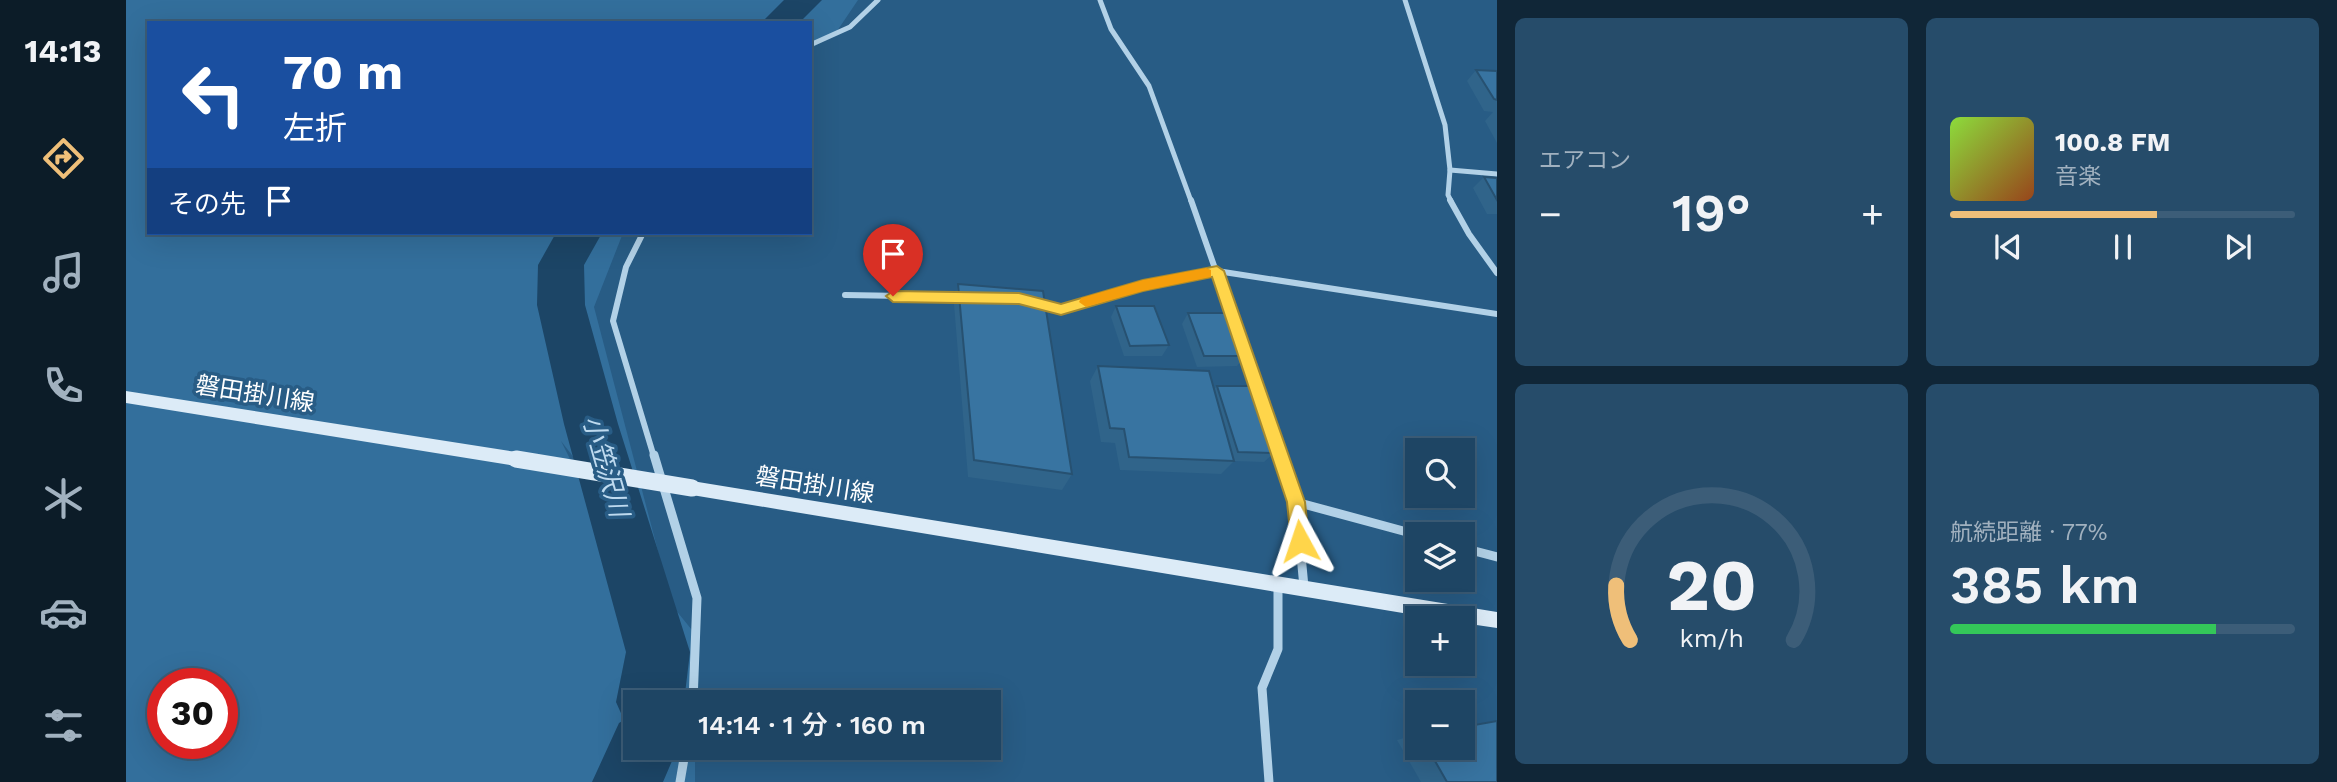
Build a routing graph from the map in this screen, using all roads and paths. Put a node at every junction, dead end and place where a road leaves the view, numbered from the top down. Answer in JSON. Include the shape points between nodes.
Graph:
{"nodes":[{"id":1,"x":878,"y":0,"type":"edge"},
{"id":2,"x":1100,"y":0,"type":"edge"},
{"id":3,"x":1405,"y":0,"type":"edge"},
{"id":4,"x":812,"y":44,"type":"edge"},
{"id":5,"x":1450,"y":170,"type":"junction"},
{"id":6,"x":1497,"y":174,"type":"edge"},
{"id":7,"x":642,"y":235,"type":"edge"},
{"id":8,"x":1217,"y":271,"type":"junction"},
{"id":9,"x":1497,"y":273,"type":"edge"},
{"id":10,"x":845,"y":295,"type":"dead end"},
{"id":11,"x":968,"y":298,"type":"edge"},
{"id":12,"x":1030,"y":301,"type":"edge"},
{"id":13,"x":1497,"y":314,"type":"edge"},
{"id":14,"x":126,"y":397,"type":"edge"},
{"id":15,"x":1296,"y":502,"type":"junction"},
{"id":16,"x":1405,"y":531,"type":"edge"},
{"id":17,"x":1475,"y":552,"type":"edge"},
{"id":18,"x":1497,"y":558,"type":"edge"},
{"id":19,"x":1278,"y":583,"type":"junction"},
{"id":20,"x":1304,"y":587,"type":"junction"},
{"id":21,"x":1497,"y":620,"type":"edge"},
{"id":22,"x":694,"y":690,"type":"edge"},
{"id":23,"x":684,"y":760,"type":"edge"},
{"id":24,"x":680,"y":782,"type":"edge"},
{"id":25,"x":1269,"y":782,"type":"edge"}],
"edges":[{"from":1,"to":4,"type":"street","via":[[850,27]]},
{"from":2,"to":8,"type":"street","via":[[1111,29],[1149,86]]},
{"from":3,"to":5,"type":"street","via":[[1445,125]]},
{"from":5,"to":6,"type":"street"},
{"from":5,"to":9,"type":"street","via":[[1448,195]]},
{"from":7,"to":22,"type":"street","via":[[626,267],[613,321],[698,598]]},
{"from":8,"to":12,"type":"street","via":[[1143,285],[1061,309]]},
{"from":8,"to":13,"type":"street"},
{"from":8,"to":15,"type":"street"},
{"from":10,"to":11,"type":"street"},
{"from":14,"to":19,"type":"main road","name":"磐田掛川線","bridge":true},
{"from":15,"to":16,"type":"street"},
{"from":15,"to":20,"type":"street"},
{"from":17,"to":18,"type":"street"},
{"from":19,"to":20,"type":"main road","name":"磐田掛川線"},
{"from":19,"to":25,"type":"street","via":[[1278,649],[1262,688]]},
{"from":20,"to":21,"type":"main road","name":"磐田掛川線"},
{"from":23,"to":24,"type":"street"}]}
